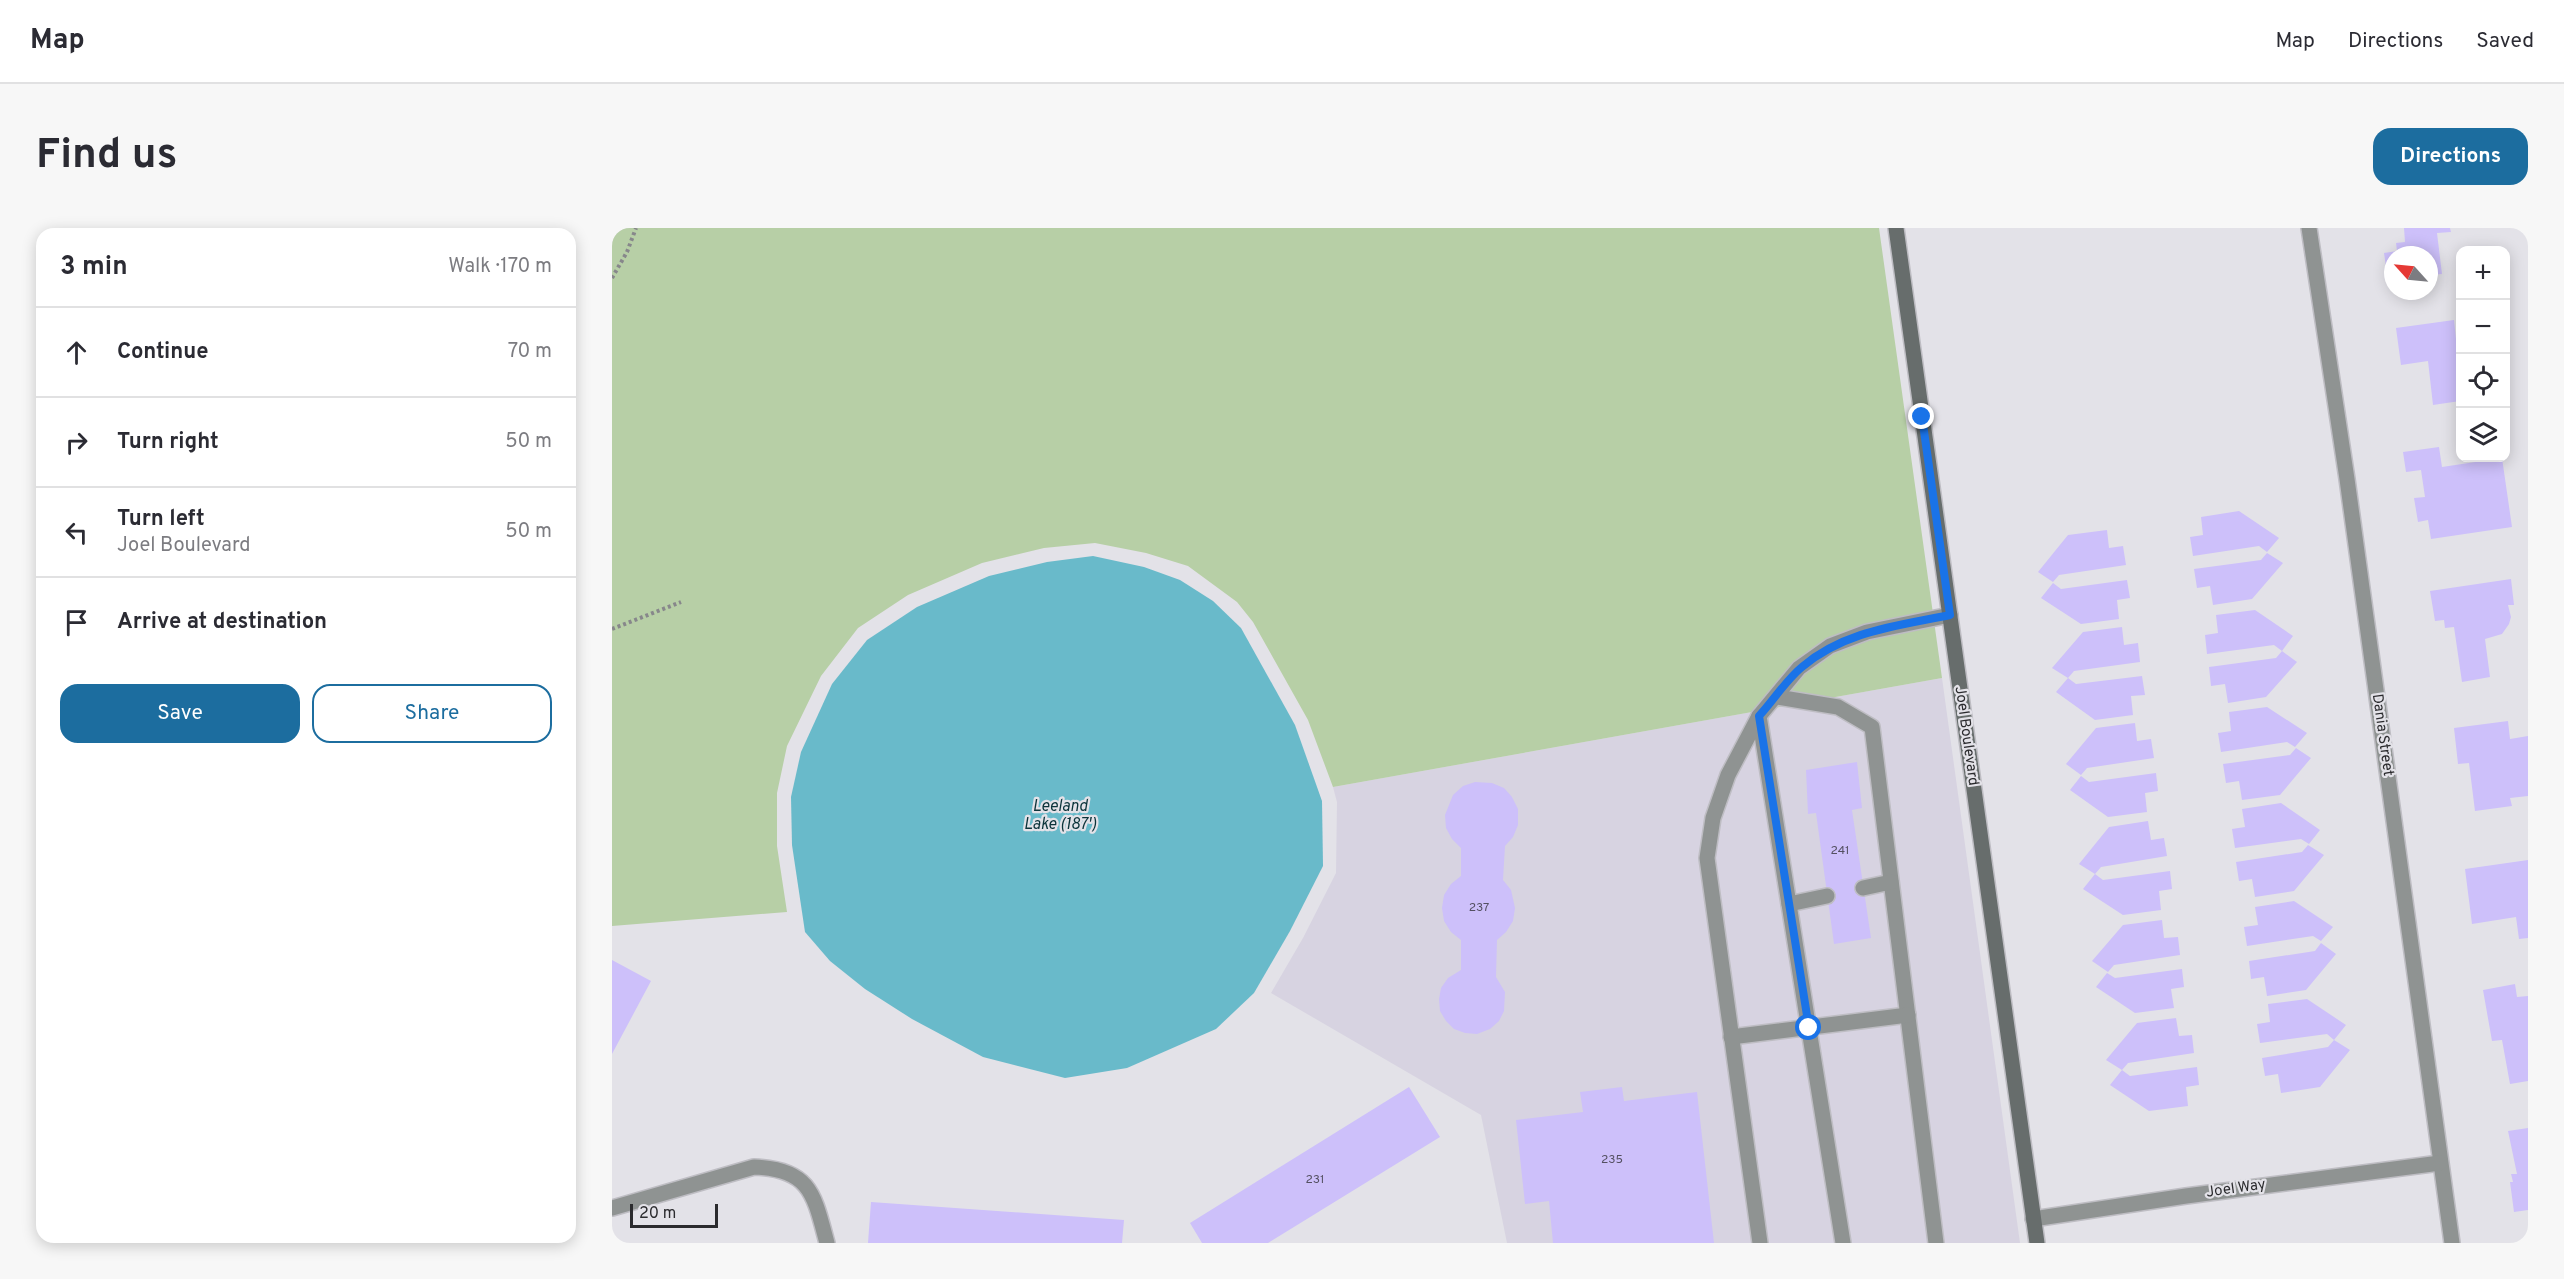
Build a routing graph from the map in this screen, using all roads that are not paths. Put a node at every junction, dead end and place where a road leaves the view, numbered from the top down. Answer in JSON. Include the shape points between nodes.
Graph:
{"nodes":[{"id":1,"x":1896,"y":228,"type":"edge"},
{"id":2,"x":2309,"y":228,"type":"edge"},
{"id":3,"x":1950,"y":615,"type":"junction"},
{"id":4,"x":1777,"y":697,"type":"junction"},
{"id":5,"x":1759,"y":716,"type":"junction"},
{"id":6,"x":1891,"y":882,"type":"junction"},
{"id":7,"x":1863,"y":888,"type":"dead end"},
{"id":8,"x":1827,"y":896,"type":"dead end"},
{"id":9,"x":1789,"y":904,"type":"junction"},
{"id":10,"x":1908,"y":1015,"type":"junction"},
{"id":11,"x":1809,"y":1028,"type":"junction"},
{"id":12,"x":1731,"y":1036,"type":"junction"},
{"id":13,"x":2440,"y":1163,"type":"junction"},
{"id":14,"x":612,"y":1208,"type":"edge"},
{"id":15,"x":2033,"y":1219,"type":"junction"},
{"id":16,"x":827,"y":1243,"type":"edge"},
{"id":17,"x":1760,"y":1243,"type":"edge"},
{"id":18,"x":1843,"y":1243,"type":"edge"},
{"id":19,"x":1936,"y":1243,"type":"edge"},
{"id":20,"x":2037,"y":1243,"type":"edge"},
{"id":21,"x":2452,"y":1243,"type":"edge"}],
"edges":[{"from":1,"to":3,"type":"main road","name":"Joel Boulevard"},
{"from":2,"to":13,"type":"street","name":"Dania Street"},
{"from":3,"to":4,"type":"street","via":[[1867,632],[1830,646],[1800,668]]},
{"from":3,"to":15,"type":"main road","name":"Joel Boulevard"},
{"from":4,"to":5,"type":"street"},
{"from":4,"to":6,"type":"street","via":[[1838,707],[1872,727]]},
{"from":5,"to":9,"type":"street"},
{"from":5,"to":12,"type":"street","via":[[1728,775],[1713,818],[1707,858]]},
{"from":6,"to":7,"type":"street"},
{"from":6,"to":10,"type":"street"},
{"from":8,"to":9,"type":"street"},
{"from":9,"to":11,"type":"street"},
{"from":10,"to":11,"type":"street"},
{"from":10,"to":19,"type":"street"},
{"from":11,"to":12,"type":"street"},
{"from":11,"to":18,"type":"street"},
{"from":12,"to":17,"type":"street"},
{"from":13,"to":15,"type":"street","name":"Joel Way"},
{"from":13,"to":21,"type":"street","name":"Dania Street"},
{"from":14,"to":16,"type":"street","via":[[754,1167],[774,1168],[798,1176],[815,1198]]},
{"from":15,"to":20,"type":"main road","name":"Joel Boulevard"}]}
